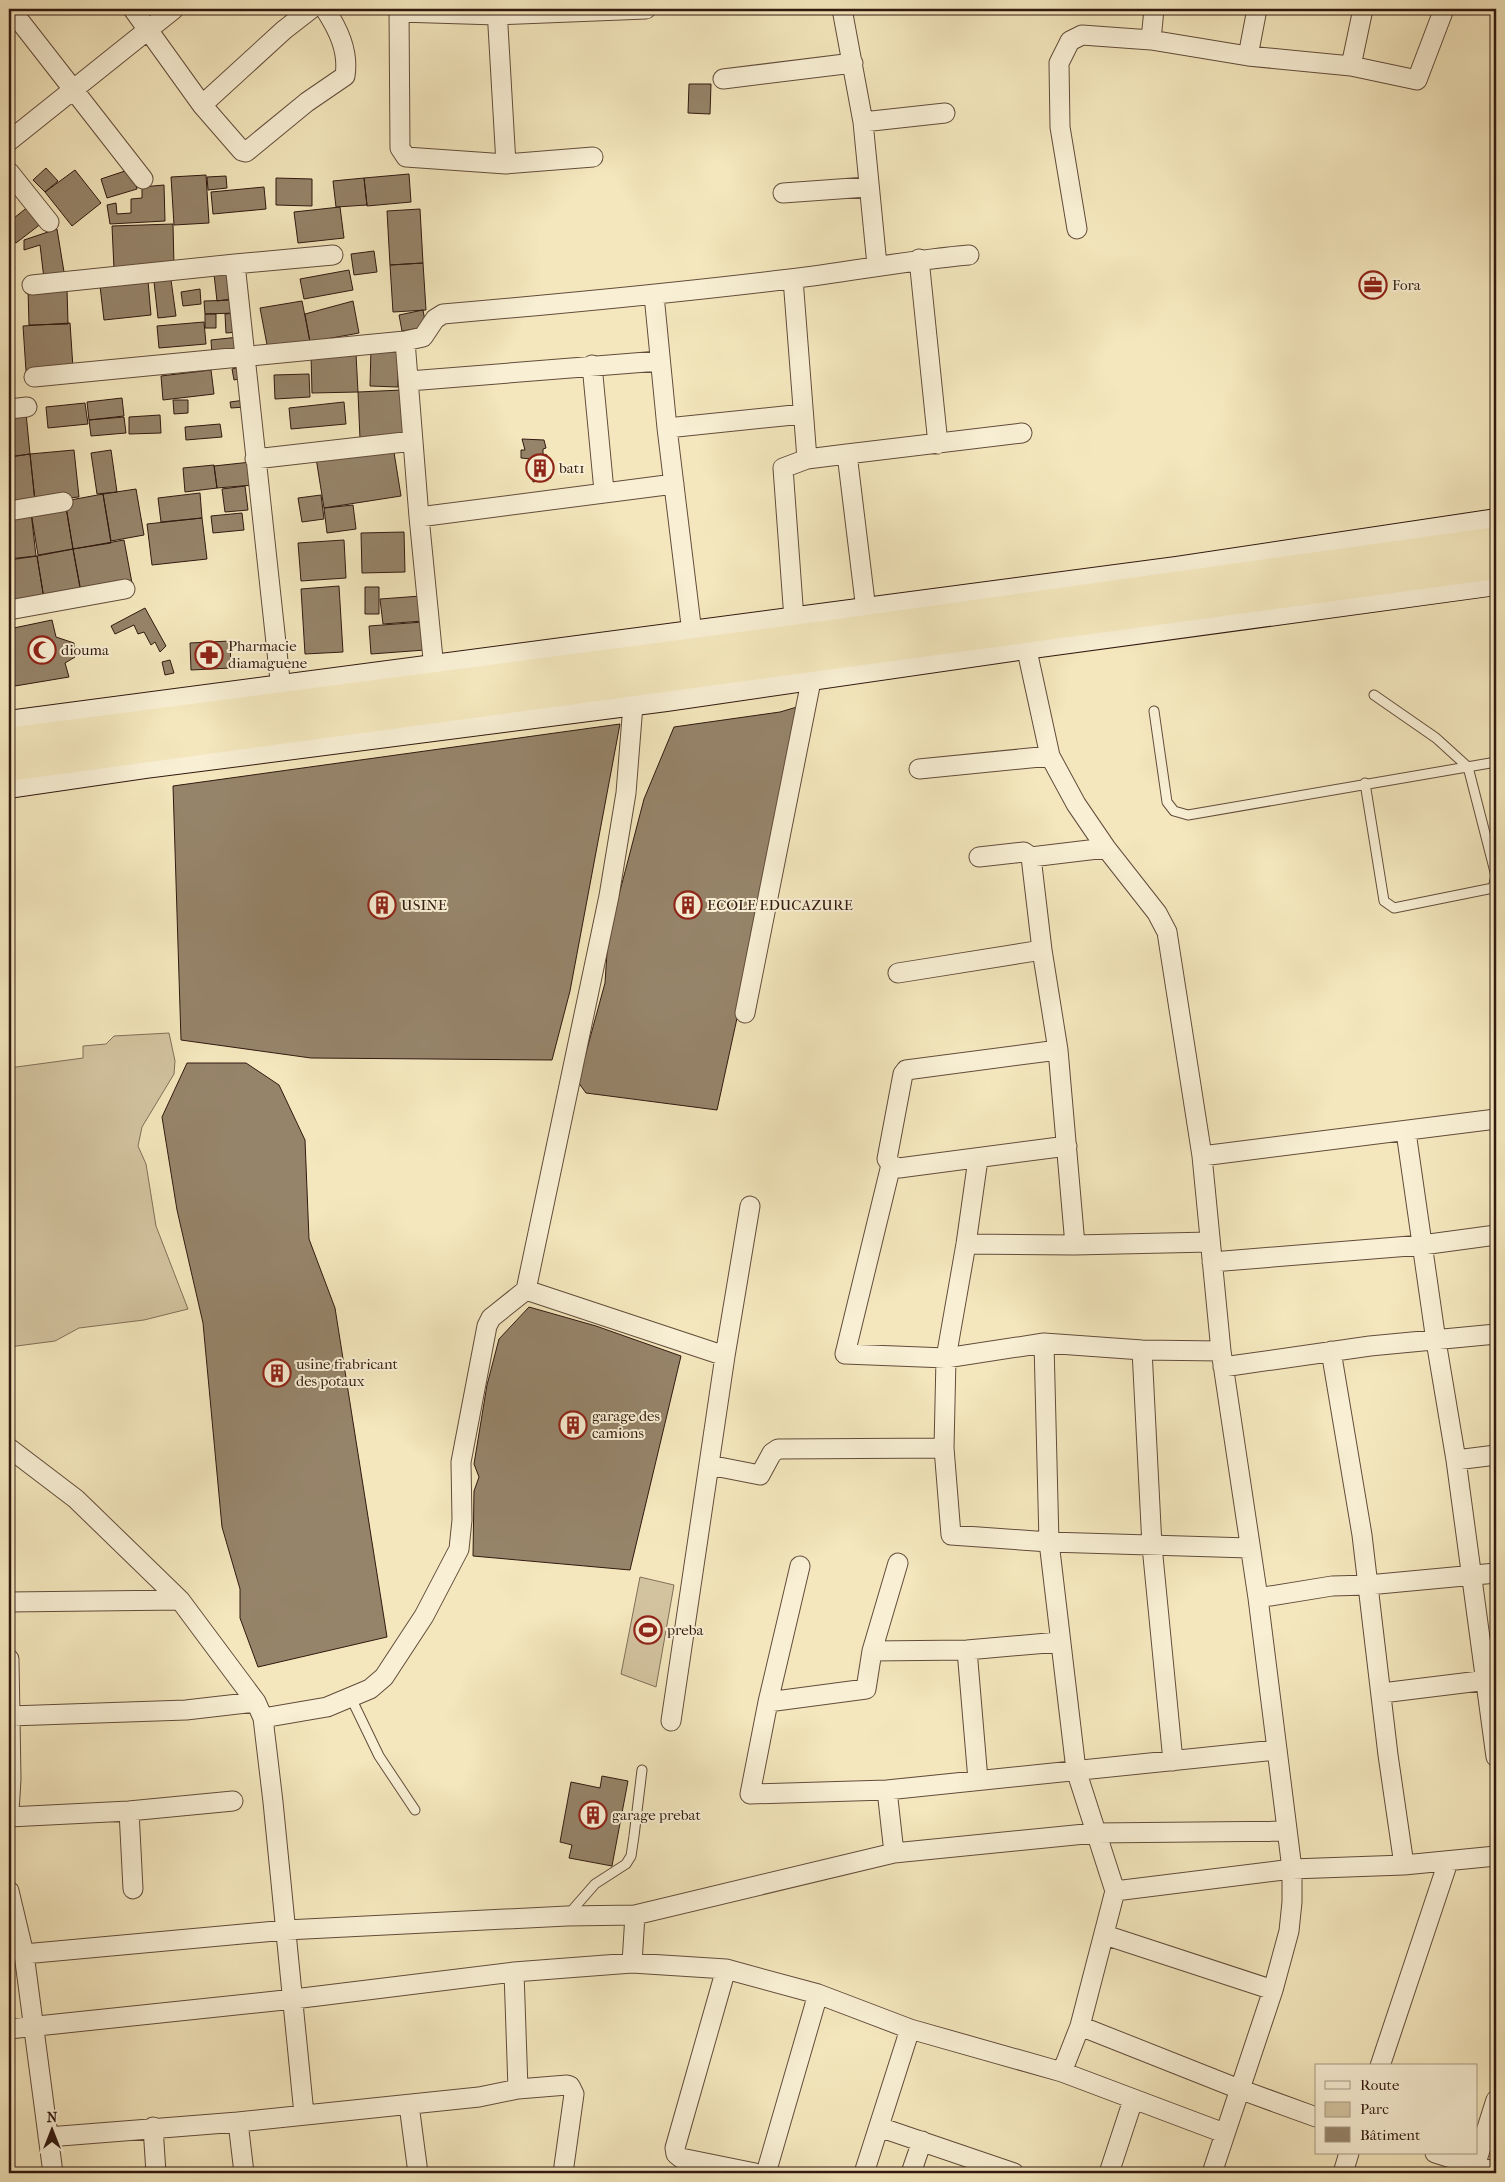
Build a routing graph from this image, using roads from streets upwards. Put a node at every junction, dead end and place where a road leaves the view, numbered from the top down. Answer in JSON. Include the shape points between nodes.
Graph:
{"nodes":[{"id":1,"x":133,"y":9,"type":"edge"},
{"id":2,"x":174,"y":9,"type":"edge"},
{"id":3,"x":311,"y":9,"type":"edge"},
{"id":4,"x":325,"y":9,"type":"edge"},
{"id":5,"x":646,"y":9,"type":"edge"},
{"id":6,"x":842,"y":9,"type":"edge"},
{"id":7,"x":1154,"y":9,"type":"edge"},
{"id":8,"x":1257,"y":9,"type":"edge"},
{"id":9,"x":1363,"y":9,"type":"edge"},
{"id":10,"x":1444,"y":9,"type":"edge"},
{"id":11,"x":399,"y":10,"type":"edge"},
{"id":12,"x":596,"y":10,"type":"edge"},
{"id":13,"x":12,"y":11,"type":"edge"},
{"id":14,"x":497,"y":12,"type":"edge"},
{"id":15,"x":149,"y":29,"type":"junction"},
{"id":16,"x":1151,"y":40,"type":"junction"},
{"id":17,"x":1248,"y":56,"type":"junction"},
{"id":18,"x":853,"y":63,"type":"junction"},
{"id":19,"x":1351,"y":66,"type":"junction"},
{"id":20,"x":723,"y":79,"type":"dead end"},
{"id":21,"x":72,"y":89,"type":"junction"},
{"id":22,"x":202,"y":105,"type":"junction"},
{"id":23,"x":945,"y":113,"type":"dead end"},
{"id":24,"x":862,"y":122,"type":"junction"},
{"id":25,"x":9,"y":141,"type":"edge"},
{"id":26,"x":592,"y":157,"type":"dead end"},
{"id":27,"x":506,"y":164,"type":"junction"},
{"id":28,"x":9,"y":172,"type":"edge"},
{"id":29,"x":143,"y":179,"type":"dead end"},
{"id":30,"x":867,"y":187,"type":"junction"},
{"id":31,"x":783,"y":193,"type":"dead end"},
{"id":32,"x":49,"y":222,"type":"dead end"},
{"id":33,"x":1077,"y":229,"type":"dead end"},
{"id":34,"x":334,"y":255,"type":"dead end"},
{"id":35,"x":970,"y":255,"type":"dead end"},
{"id":36,"x":920,"y":259,"type":"junction"},
{"id":37,"x":235,"y":264,"type":"junction"},
{"id":38,"x":877,"y":265,"type":"junction"},
{"id":39,"x":793,"y":279,"type":"junction"},
{"id":40,"x":32,"y":284,"type":"dead end"},
{"id":41,"x":654,"y":295,"type":"junction"},
{"id":42,"x":406,"y":341,"type":"junction"},
{"id":43,"x":244,"y":358,"type":"junction"},
{"id":44,"x":660,"y":361,"type":"junction"},
{"id":45,"x":592,"y":365,"type":"junction"},
{"id":46,"x":34,"y":377,"type":"dead end"},
{"id":47,"x":409,"y":381,"type":"junction"},
{"id":48,"x":804,"y":414,"type":"junction"},
{"id":49,"x":667,"y":428,"type":"junction"},
{"id":50,"x":1022,"y":433,"type":"dead end"},
{"id":51,"x":413,"y":440,"type":"junction"},
{"id":52,"x":938,"y":444,"type":"junction"},
{"id":53,"x":847,"y":454,"type":"junction"},
{"id":54,"x":255,"y":458,"type":"junction"},
{"id":55,"x":807,"y":460,"type":"junction"},
{"id":56,"x":674,"y":484,"type":"junction"},
{"id":57,"x":604,"y":491,"type":"junction"},
{"id":58,"x":63,"y":502,"type":"dead end"},
{"id":59,"x":9,"y":511,"type":"edge"},
{"id":60,"x":419,"y":517,"type":"junction"},
{"id":61,"x":1496,"y":522,"type":"edge"},
{"id":62,"x":1496,"y":541,"type":"edge"},
{"id":63,"x":1496,"y":565,"type":"edge"},
{"id":64,"x":1496,"y":582,"type":"edge"},
{"id":65,"x":125,"y":589,"type":"dead end"},
{"id":66,"x":9,"y":610,"type":"edge"},
{"id":67,"x":866,"y":610,"type":"junction"},
{"id":68,"x":794,"y":619,"type":"junction"},
{"id":69,"x":692,"y":633,"type":"junction"},
{"id":70,"x":1026,"y":646,"type":"junction"},
{"id":71,"x":812,"y":676,"type":"junction"},
{"id":72,"x":435,"y":677,"type":"junction"},
{"id":73,"x":281,"y":690,"type":"junction"},
{"id":74,"x":634,"y":692,"type":"junction"},
{"id":75,"x":9,"y":724,"type":"edge"},
{"id":76,"x":9,"y":742,"type":"edge"},
{"id":77,"x":145,"y":756,"type":"junction"},
{"id":78,"x":1050,"y":756,"type":"junction"},
{"id":79,"x":9,"y":768,"type":"edge"},
{"id":80,"x":918,"y":769,"type":"dead end"},
{"id":81,"x":9,"y":785,"type":"edge"},
{"id":82,"x":1106,"y":848,"type":"junction"},
{"id":83,"x":979,"y":857,"type":"dead end"},
{"id":84,"x":1031,"y":857,"type":"junction"},
{"id":85,"x":1042,"y":950,"type":"junction"},
{"id":86,"x":898,"y":973,"type":"dead end"},
{"id":87,"x":745,"y":1013,"type":"dead end"},
{"id":88,"x":1058,"y":1050,"type":"junction"},
{"id":89,"x":1496,"y":1119,"type":"edge"},
{"id":90,"x":1406,"y":1132,"type":"junction"},
{"id":91,"x":1067,"y":1146,"type":"junction"},
{"id":92,"x":1202,"y":1156,"type":"junction"},
{"id":93,"x":978,"y":1160,"type":"junction"},
{"id":94,"x":891,"y":1165,"type":"junction"},
{"id":95,"x":750,"y":1206,"type":"dead end"},
{"id":96,"x":1496,"y":1235,"type":"edge"},
{"id":97,"x":1210,"y":1242,"type":"junction"},
{"id":98,"x":966,"y":1244,"type":"junction"},
{"id":99,"x":1075,"y":1245,"type":"junction"},
{"id":100,"x":1422,"y":1245,"type":"junction"},
{"id":101,"x":1212,"y":1262,"type":"junction"},
{"id":102,"x":526,"y":1290,"type":"junction"},
{"id":103,"x":1496,"y":1334,"type":"edge"},
{"id":104,"x":1436,"y":1341,"type":"junction"},
{"id":105,"x":1044,"y":1343,"type":"junction"},
{"id":106,"x":1142,"y":1350,"type":"junction"},
{"id":107,"x":1331,"y":1351,"type":"junction"},
{"id":108,"x":725,"y":1356,"type":"junction"},
{"id":109,"x":946,"y":1358,"type":"junction"},
{"id":110,"x":1222,"y":1359,"type":"junction"},
{"id":111,"x":9,"y":1448,"type":"edge"},
{"id":112,"x":944,"y":1448,"type":"junction"},
{"id":113,"x":1496,"y":1455,"type":"edge"},
{"id":114,"x":1456,"y":1460,"type":"junction"},
{"id":115,"x":708,"y":1465,"type":"junction"},
{"id":116,"x":1049,"y":1542,"type":"junction"},
{"id":117,"x":1152,"y":1546,"type":"junction"},
{"id":118,"x":1249,"y":1548,"type":"junction"},
{"id":119,"x":898,"y":1562,"type":"dead end"},
{"id":120,"x":800,"y":1566,"type":"dead end"},
{"id":121,"x":1496,"y":1573,"type":"edge"},
{"id":122,"x":1470,"y":1576,"type":"junction"},
{"id":123,"x":1368,"y":1586,"type":"junction"},
{"id":124,"x":1258,"y":1598,"type":"junction"},
{"id":125,"x":180,"y":1600,"type":"junction"},
{"id":126,"x":9,"y":1602,"type":"edge"},
{"id":127,"x":1059,"y":1642,"type":"junction"},
{"id":128,"x":967,"y":1650,"type":"junction"},
{"id":129,"x":872,"y":1651,"type":"junction"},
{"id":130,"x":9,"y":1659,"type":"edge"},
{"id":131,"x":1490,"y":1679,"type":"edge"},
{"id":132,"x":9,"y":1689,"type":"edge"},
{"id":133,"x":1382,"y":1693,"type":"junction"},
{"id":134,"x":768,"y":1702,"type":"junction"},
{"id":135,"x":260,"y":1710,"type":"junction"},
{"id":136,"x":10,"y":1716,"type":"edge"},
{"id":137,"x":671,"y":1721,"type":"dead end"},
{"id":138,"x":1276,"y":1750,"type":"junction"},
{"id":139,"x":1496,"y":1757,"type":"edge"},
{"id":140,"x":1173,"y":1761,"type":"junction"},
{"id":141,"x":1076,"y":1770,"type":"junction"},
{"id":142,"x":10,"y":1779,"type":"edge"},
{"id":143,"x":978,"y":1780,"type":"junction"},
{"id":144,"x":887,"y":1790,"type":"junction"},
{"id":145,"x":233,"y":1801,"type":"dead end"},
{"id":146,"x":9,"y":1812,"type":"edge"},
{"id":147,"x":129,"y":1812,"type":"junction"},
{"id":148,"x":9,"y":1817,"type":"edge"},
{"id":149,"x":1287,"y":1831,"type":"junction"},
{"id":150,"x":1095,"y":1833,"type":"junction"},
{"id":151,"x":894,"y":1853,"type":"junction"},
{"id":152,"x":1496,"y":1856,"type":"edge"},
{"id":153,"x":1448,"y":1862,"type":"junction"},
{"id":154,"x":1404,"y":1865,"type":"junction"},
{"id":155,"x":1292,"y":1869,"type":"junction"},
{"id":156,"x":133,"y":1890,"type":"dead end"},
{"id":157,"x":9,"y":1891,"type":"edge"},
{"id":158,"x":1115,"y":1891,"type":"junction"},
{"id":159,"x":635,"y":1915,"type":"junction"},
{"id":160,"x":286,"y":1930,"type":"junction"},
{"id":161,"x":1105,"y":1935,"type":"junction"},
{"id":162,"x":24,"y":1954,"type":"junction"},
{"id":163,"x":632,"y":1963,"type":"junction"},
{"id":164,"x":726,"y":1969,"type":"junction"},
{"id":165,"x":514,"y":1972,"type":"junction"},
{"id":166,"x":1273,"y":1990,"type":"junction"},
{"id":167,"x":818,"y":1994,"type":"junction"},
{"id":168,"x":294,"y":1999,"type":"junction"},
{"id":169,"x":1080,"y":2026,"type":"junction"},
{"id":170,"x":33,"y":2028,"type":"junction"},
{"id":171,"x":9,"y":2029,"type":"edge"},
{"id":172,"x":910,"y":2029,"type":"junction"},
{"id":173,"x":1381,"y":2064,"type":"edge"},
{"id":174,"x":1062,"y":2072,"type":"junction"},
{"id":175,"x":518,"y":2090,"type":"junction"},
{"id":176,"x":1238,"y":2090,"type":"junction"},
{"id":177,"x":1133,"y":2100,"type":"junction"},
{"id":178,"x":1496,"y":2100,"type":"edge"},
{"id":179,"x":409,"y":2105,"type":"junction"},
{"id":180,"x":304,"y":2114,"type":"junction"},
{"id":181,"x":1315,"y":2117,"type":"edge"},
{"id":182,"x":238,"y":2122,"type":"junction"},
{"id":183,"x":153,"y":2127,"type":"junction"},
{"id":184,"x":879,"y":2127,"type":"junction"},
{"id":185,"x":1224,"y":2133,"type":"junction"},
{"id":186,"x":48,"y":2136,"type":"junction"},
{"id":187,"x":922,"y":2142,"type":"junction"},
{"id":188,"x":1349,"y":2154,"type":"edge"},
{"id":189,"x":1445,"y":2162,"type":"edge"},
{"id":190,"x":1475,"y":2166,"type":"junction"},
{"id":191,"x":1008,"y":2172,"type":"edge"},
{"id":192,"x":1217,"y":2172,"type":"edge"},
{"id":193,"x":1496,"y":2172,"type":"edge"},
{"id":194,"x":53,"y":2173,"type":"edge"},
{"id":195,"x":156,"y":2173,"type":"edge"},
{"id":196,"x":244,"y":2173,"type":"edge"},
{"id":197,"x":418,"y":2173,"type":"edge"},
{"id":198,"x":563,"y":2173,"type":"edge"},
{"id":199,"x":755,"y":2173,"type":"edge"},
{"id":200,"x":766,"y":2173,"type":"edge"},
{"id":201,"x":864,"y":2173,"type":"edge"},
{"id":202,"x":911,"y":2173,"type":"edge"},
{"id":203,"x":1109,"y":2173,"type":"edge"},
{"id":204,"x":1343,"y":2173,"type":"edge"}],
"edges":[{"from":1,"to":15,"type":"street"},
{"from":2,"to":15,"type":"street"},
{"from":3,"to":22,"type":"street"},
{"from":4,"to":22,"type":"street","via":[[344,46],[346,73],[343,79],[307,102],[246,152]]},
{"from":5,"to":12,"type":"street"},
{"from":6,"to":18,"type":"street"},
{"from":7,"to":16,"type":"street"},
{"from":8,"to":17,"type":"street"},
{"from":9,"to":19,"type":"street"},
{"from":10,"to":19,"type":"street","via":[[1418,80]]},
{"from":11,"to":14,"type":"street"},
{"from":11,"to":27,"type":"street","via":[[402,153],[406,157]]},
{"from":12,"to":14,"type":"street"},
{"from":13,"to":21,"type":"street"},
{"from":14,"to":27,"type":"street"},
{"from":15,"to":21,"type":"street"},
{"from":15,"to":22,"type":"street"},
{"from":16,"to":17,"type":"street"},
{"from":16,"to":33,"type":"street","via":[[1082,35],[1070,41],[1061,55],[1060,127]]},
{"from":17,"to":19,"type":"street"},
{"from":18,"to":20,"type":"street"},
{"from":18,"to":24,"type":"street"},
{"from":21,"to":25,"type":"street"},
{"from":21,"to":29,"type":"street"},
{"from":23,"to":24,"type":"street"},
{"from":24,"to":30,"type":"street"},
{"from":26,"to":27,"type":"street"},
{"from":28,"to":32,"type":"street"},
{"from":30,"to":31,"type":"street"},
{"from":30,"to":38,"type":"street"},
{"from":34,"to":37,"type":"street"},
{"from":35,"to":36,"type":"street"},
{"from":36,"to":38,"type":"street"},
{"from":36,"to":52,"type":"street"},
{"from":37,"to":40,"type":"street"},
{"from":37,"to":43,"type":"street"},
{"from":38,"to":39,"type":"street"},
{"from":39,"to":41,"type":"street"},
{"from":39,"to":48,"type":"street"},
{"from":41,"to":42,"type":"street","via":[[443,314],[423,336]]},
{"from":41,"to":44,"type":"street"},
{"from":42,"to":43,"type":"street"},
{"from":42,"to":47,"type":"street"},
{"from":43,"to":46,"type":"street"},
{"from":43,"to":54,"type":"street"},
{"from":44,"to":45,"type":"street"},
{"from":44,"to":49,"type":"street"},
{"from":45,"to":47,"type":"street"},
{"from":45,"to":57,"type":"street"},
{"from":47,"to":51,"type":"street"},
{"from":48,"to":49,"type":"street"},
{"from":48,"to":55,"type":"street"},
{"from":49,"to":56,"type":"street"},
{"from":50,"to":52,"type":"street"},
{"from":51,"to":54,"type":"street"},
{"from":51,"to":60,"type":"street"},
{"from":52,"to":53,"type":"street"},
{"from":53,"to":55,"type":"street"},
{"from":53,"to":67,"type":"street"},
{"from":54,"to":73,"type":"street"},
{"from":55,"to":68,"type":"street","via":[[787,465],[782,472]]},
{"from":56,"to":57,"type":"street"},
{"from":56,"to":69,"type":"street"},
{"from":57,"to":60,"type":"street"},
{"from":58,"to":59,"type":"street"},
{"from":60,"to":72,"type":"street"},
{"from":61,"to":67,"type":"street","via":[[1177,570]]},
{"from":62,"to":72,"type":"highway","via":[[832,634]]},
{"from":63,"to":74,"type":"highway"},
{"from":64,"to":70,"type":"street"},
{"from":65,"to":66,"type":"street"},
{"from":67,"to":68,"type":"street"},
{"from":68,"to":69,"type":"street"},
{"from":69,"to":72,"type":"street"},
{"from":70,"to":71,"type":"street"},
{"from":70,"to":78,"type":"street"},
{"from":71,"to":74,"type":"street"},
{"from":71,"to":87,"type":"street"},
{"from":72,"to":73,"type":"street"},
{"from":72,"to":76,"type":"highway"},
{"from":73,"to":75,"type":"street","via":[[116,708]]},
{"from":74,"to":77,"type":"highway"},
{"from":74,"to":102,"type":"street","via":[[626,793],[608,896]]},
{"from":77,"to":79,"type":"highway"},
{"from":77,"to":81,"type":"street"},
{"from":78,"to":80,"type":"street"},
{"from":78,"to":82,"type":"street","via":[[1076,804]]},
{"from":82,"to":84,"type":"street"},
{"from":82,"to":92,"type":"street","via":[[1158,913],[1167,932]]},
{"from":83,"to":84,"type":"street","via":[[1024,852]]},
{"from":84,"to":85,"type":"street"},
{"from":85,"to":86,"type":"street"},
{"from":85,"to":88,"type":"street"},
{"from":88,"to":91,"type":"street"},
{"from":88,"to":94,"type":"street","via":[[906,1070],[887,1158]]},
{"from":89,"to":90,"type":"street"},
{"from":90,"to":92,"type":"street"},
{"from":90,"to":100,"type":"street"},
{"from":91,"to":93,"type":"street"},
{"from":91,"to":99,"type":"street"},
{"from":92,"to":97,"type":"street"},
{"from":93,"to":94,"type":"street","via":[[899,1168]]},
{"from":93,"to":98,"type":"street"},
{"from":94,"to":109,"type":"street","via":[[845,1354]]},
{"from":95,"to":108,"type":"street"},
{"from":96,"to":100,"type":"street"},
{"from":97,"to":99,"type":"street"},
{"from":97,"to":101,"type":"street"},
{"from":98,"to":99,"type":"street"},
{"from":98,"to":109,"type":"street"},
{"from":100,"to":101,"type":"street"},
{"from":100,"to":104,"type":"street"},
{"from":101,"to":110,"type":"street"},
{"from":102,"to":108,"type":"street"},
{"from":102,"to":135,"type":"street","via":[[491,1318],[487,1326],[461,1462],[459,1549],[424,1616],[384,1677],[370,1689],[327,1706]]},
{"from":103,"to":104,"type":"street"},
{"from":104,"to":107,"type":"street"},
{"from":104,"to":114,"type":"street"},
{"from":105,"to":106,"type":"street"},
{"from":105,"to":109,"type":"street"},
{"from":105,"to":116,"type":"street"},
{"from":106,"to":110,"type":"street"},
{"from":106,"to":117,"type":"street"},
{"from":107,"to":110,"type":"street"},
{"from":107,"to":123,"type":"street"},
{"from":108,"to":115,"type":"street"},
{"from":109,"to":112,"type":"street"},
{"from":110,"to":118,"type":"street"},
{"from":111,"to":125,"type":"street","via":[[76,1499]]},
{"from":112,"to":115,"type":"street","via":[[778,1449],[772,1453],[760,1475]]},
{"from":112,"to":116,"type":"street","via":[[951,1535]]},
{"from":113,"to":114,"type":"street"},
{"from":114,"to":122,"type":"street"},
{"from":115,"to":137,"type":"street"},
{"from":116,"to":117,"type":"street"},
{"from":116,"to":127,"type":"street"},
{"from":117,"to":118,"type":"street"},
{"from":117,"to":140,"type":"street"},
{"from":118,"to":124,"type":"street"},
{"from":119,"to":129,"type":"street"},
{"from":120,"to":134,"type":"street"},
{"from":121,"to":122,"type":"street"},
{"from":122,"to":123,"type":"street"},
{"from":122,"to":131,"type":"street"},
{"from":123,"to":124,"type":"street","via":[[1332,1586]]},
{"from":123,"to":133,"type":"street"},
{"from":124,"to":138,"type":"street"},
{"from":125,"to":126,"type":"street"},
{"from":125,"to":135,"type":"street"},
{"from":127,"to":128,"type":"street"},
{"from":127,"to":141,"type":"street"},
{"from":128,"to":129,"type":"street"},
{"from":128,"to":143,"type":"street"},
{"from":129,"to":134,"type":"street","via":[[866,1690]]},
{"from":130,"to":132,"type":"street"},
{"from":131,"to":133,"type":"street"},
{"from":131,"to":139,"type":"street"},
{"from":132,"to":136,"type":"street"},
{"from":133,"to":154,"type":"street"},
{"from":134,"to":144,"type":"street","via":[[750,1794]]},
{"from":135,"to":136,"type":"street"},
{"from":135,"to":160,"type":"street"},
{"from":136,"to":142,"type":"street"},
{"from":138,"to":140,"type":"street"},
{"from":138,"to":149,"type":"street"},
{"from":140,"to":141,"type":"street"},
{"from":141,"to":143,"type":"street"},
{"from":141,"to":150,"type":"street"},
{"from":142,"to":146,"type":"street"},
{"from":143,"to":144,"type":"street"},
{"from":144,"to":151,"type":"street"},
{"from":145,"to":147,"type":"street"},
{"from":147,"to":148,"type":"street"},
{"from":147,"to":156,"type":"street"},
{"from":149,"to":150,"type":"street"},
{"from":149,"to":155,"type":"street"},
{"from":150,"to":151,"type":"street"},
{"from":150,"to":158,"type":"street"},
{"from":151,"to":159,"type":"street"},
{"from":152,"to":153,"type":"street"},
{"from":153,"to":154,"type":"street"},
{"from":153,"to":173,"type":"street"},
{"from":154,"to":155,"type":"street"},
{"from":155,"to":158,"type":"street"},
{"from":155,"to":166,"type":"street","via":[[1288,1931]]},
{"from":157,"to":162,"type":"street"},
{"from":158,"to":161,"type":"street"},
{"from":159,"to":160,"type":"street"},
{"from":159,"to":163,"type":"street"},
{"from":160,"to":162,"type":"street"},
{"from":160,"to":168,"type":"street"},
{"from":161,"to":166,"type":"street"},
{"from":161,"to":169,"type":"street"},
{"from":162,"to":170,"type":"street"},
{"from":163,"to":164,"type":"street"},
{"from":163,"to":165,"type":"street"},
{"from":164,"to":167,"type":"street"},
{"from":164,"to":199,"type":"street","via":[[674,2148],[680,2158]]},
{"from":165,"to":168,"type":"street"},
{"from":165,"to":175,"type":"street"},
{"from":166,"to":176,"type":"street"},
{"from":167,"to":172,"type":"street"},
{"from":167,"to":200,"type":"street"},
{"from":168,"to":170,"type":"street"},
{"from":168,"to":180,"type":"street"},
{"from":169,"to":174,"type":"street"},
{"from":169,"to":176,"type":"street"},
{"from":170,"to":171,"type":"street"},
{"from":170,"to":186,"type":"street"},
{"from":172,"to":174,"type":"street"},
{"from":172,"to":184,"type":"street"},
{"from":174,"to":177,"type":"street"},
{"from":175,"to":179,"type":"street"},
{"from":175,"to":198,"type":"street","via":[[567,2086],[572,2090]]},
{"from":176,"to":181,"type":"street"},
{"from":176,"to":185,"type":"street"},
{"from":177,"to":185,"type":"street"},
{"from":177,"to":203,"type":"street"},
{"from":178,"to":190,"type":"street"},
{"from":179,"to":180,"type":"street"},
{"from":179,"to":197,"type":"street"},
{"from":180,"to":182,"type":"street"},
{"from":182,"to":183,"type":"street"},
{"from":182,"to":196,"type":"street"},
{"from":183,"to":186,"type":"street"},
{"from":183,"to":195,"type":"street"},
{"from":184,"to":187,"type":"street"},
{"from":184,"to":201,"type":"street"},
{"from":185,"to":192,"type":"street"},
{"from":186,"to":194,"type":"street"},
{"from":187,"to":191,"type":"street"},
{"from":187,"to":202,"type":"street"},
{"from":188,"to":204,"type":"street"},
{"from":189,"to":190,"type":"street"},
{"from":190,"to":193,"type":"street"}]}
